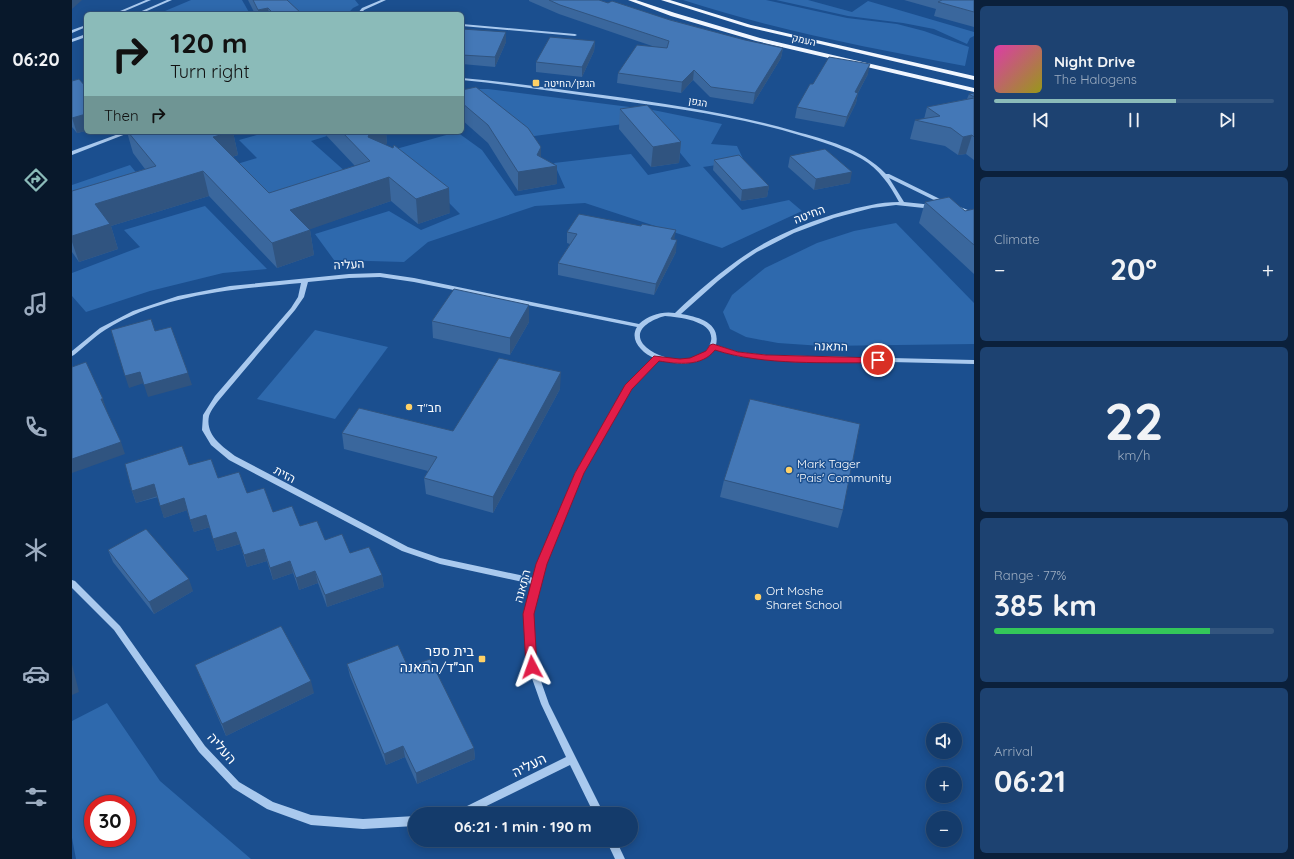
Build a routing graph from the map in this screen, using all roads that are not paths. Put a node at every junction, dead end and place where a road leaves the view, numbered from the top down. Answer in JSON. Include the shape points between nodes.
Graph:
{"nodes":[{"id":1,"x":149,"y":0,"type":"edge"},
{"id":2,"x":170,"y":0,"type":"edge"},
{"id":3,"x":384,"y":0,"type":"edge"},
{"id":4,"x":631,"y":0,"type":"edge"},
{"id":5,"x":664,"y":0,"type":"edge"},
{"id":6,"x":120,"y":12,"type":"edge"},
{"id":7,"x":142,"y":12,"type":"edge"},
{"id":8,"x":361,"y":12,"type":"edge"},
{"id":9,"x":464,"y":25,"type":"edge"},
{"id":10,"x":84,"y":27,"type":"edge"},
{"id":11,"x":72,"y":32,"type":"edge"},
{"id":12,"x":575,"y":35,"type":"dead end"},
{"id":13,"x":84,"y":36,"type":"edge"},
{"id":14,"x":72,"y":41,"type":"edge"},
{"id":15,"x":974,"y":78,"type":"edge"},
{"id":16,"x":464,"y":79,"type":"edge"},
{"id":17,"x":974,"y":90,"type":"edge"},
{"id":18,"x":124,"y":134,"type":"edge"},
{"id":19,"x":72,"y":153,"type":"edge"},
{"id":20,"x":881,"y":172,"type":"junction"},
{"id":21,"x":903,"y":205,"type":"junction"},
{"id":22,"x":972,"y":212,"type":"edge"},
{"id":23,"x":305,"y":280,"type":"junction"},
{"id":24,"x":677,"y":314,"type":"junction"},
{"id":25,"x":640,"y":326,"type":"junction"},
{"id":26,"x":713,"y":346,"type":"junction"},
{"id":27,"x":72,"y":354,"type":"edge"},
{"id":28,"x":657,"y":358,"type":"junction"},
{"id":29,"x":974,"y":362,"type":"edge"},
{"id":30,"x":537,"y":582,"type":"junction"},
{"id":31,"x":72,"y":583,"type":"edge"},
{"id":32,"x":572,"y":759,"type":"junction"},
{"id":33,"x":474,"y":807,"type":"edge"},
{"id":34,"x":596,"y":807,"type":"edge"},
{"id":35,"x":408,"y":821,"type":"edge"},
{"id":36,"x":614,"y":847,"type":"edge"},
{"id":37,"x":620,"y":859,"type":"edge"}],
"edges":[{"from":1,"to":6,"type":"street"},
{"from":2,"to":7,"type":"street"},
{"from":3,"to":8,"type":"street"},
{"from":4,"to":17,"type":"main road","name":"העמק","via":[[737,34]]},
{"from":5,"to":15,"type":"main road","name":"העמק","via":[[749,26]]},
{"from":9,"to":12,"type":"street"},
{"from":10,"to":11,"type":"street"},
{"from":13,"to":14,"type":"street"},
{"from":16,"to":20,"type":"street","name":"הגפן","via":[[678,107],[742,119],[799,133],[839,147],[864,159]]},
{"from":18,"to":19,"type":"street"},
{"from":20,"to":21,"type":"street","name":"הגפן","via":[[894,186]]},
{"from":20,"to":22,"type":"street","via":[[940,201]]},
{"from":21,"to":22,"type":"street","name":"החיטה"},
{"from":21,"to":24,"type":"street","name":"החיטה","via":[[891,204],[838,215],[771,242],[741,260]]},
{"from":23,"to":25,"type":"street","name":"העליה","via":[[388,276]]},
{"from":23,"to":27,"type":"street","name":"העליה","via":[[230,288],[178,298],[135,312],[102,330]]},
{"from":23,"to":30,"type":"street","name":"הזית","via":[[301,297],[293,309],[217,398],[206,415],[206,430],[214,443],[232,458],[405,549],[440,561]]},
{"from":24,"to":25,"type":"street","via":[[654,316]]},
{"from":24,"to":26,"type":"street","via":[[707,325],[715,339]]},
{"from":25,"to":28,"type":"street","via":[[637,333],[641,347]]},
{"from":26,"to":28,"type":"street","via":[[705,355],[691,361]]},
{"from":26,"to":29,"type":"street","name":"התאנה","via":[[737,354],[766,357]]},
{"from":28,"to":30,"type":"street","name":"התאנה","via":[[628,387],[579,473]]},
{"from":30,"to":32,"type":"street","name":"התאנה","via":[[528,614],[532,667],[545,704]]},
{"from":31,"to":35,"type":"street","name":"העליה","via":[[118,628],[202,749],[236,785],[270,806],[311,820],[363,824]]},
{"from":32,"to":33,"type":"street","name":"העליה"},
{"from":32,"to":34,"type":"street","name":"התאנה"},
{"from":36,"to":37,"type":"street"}]}
